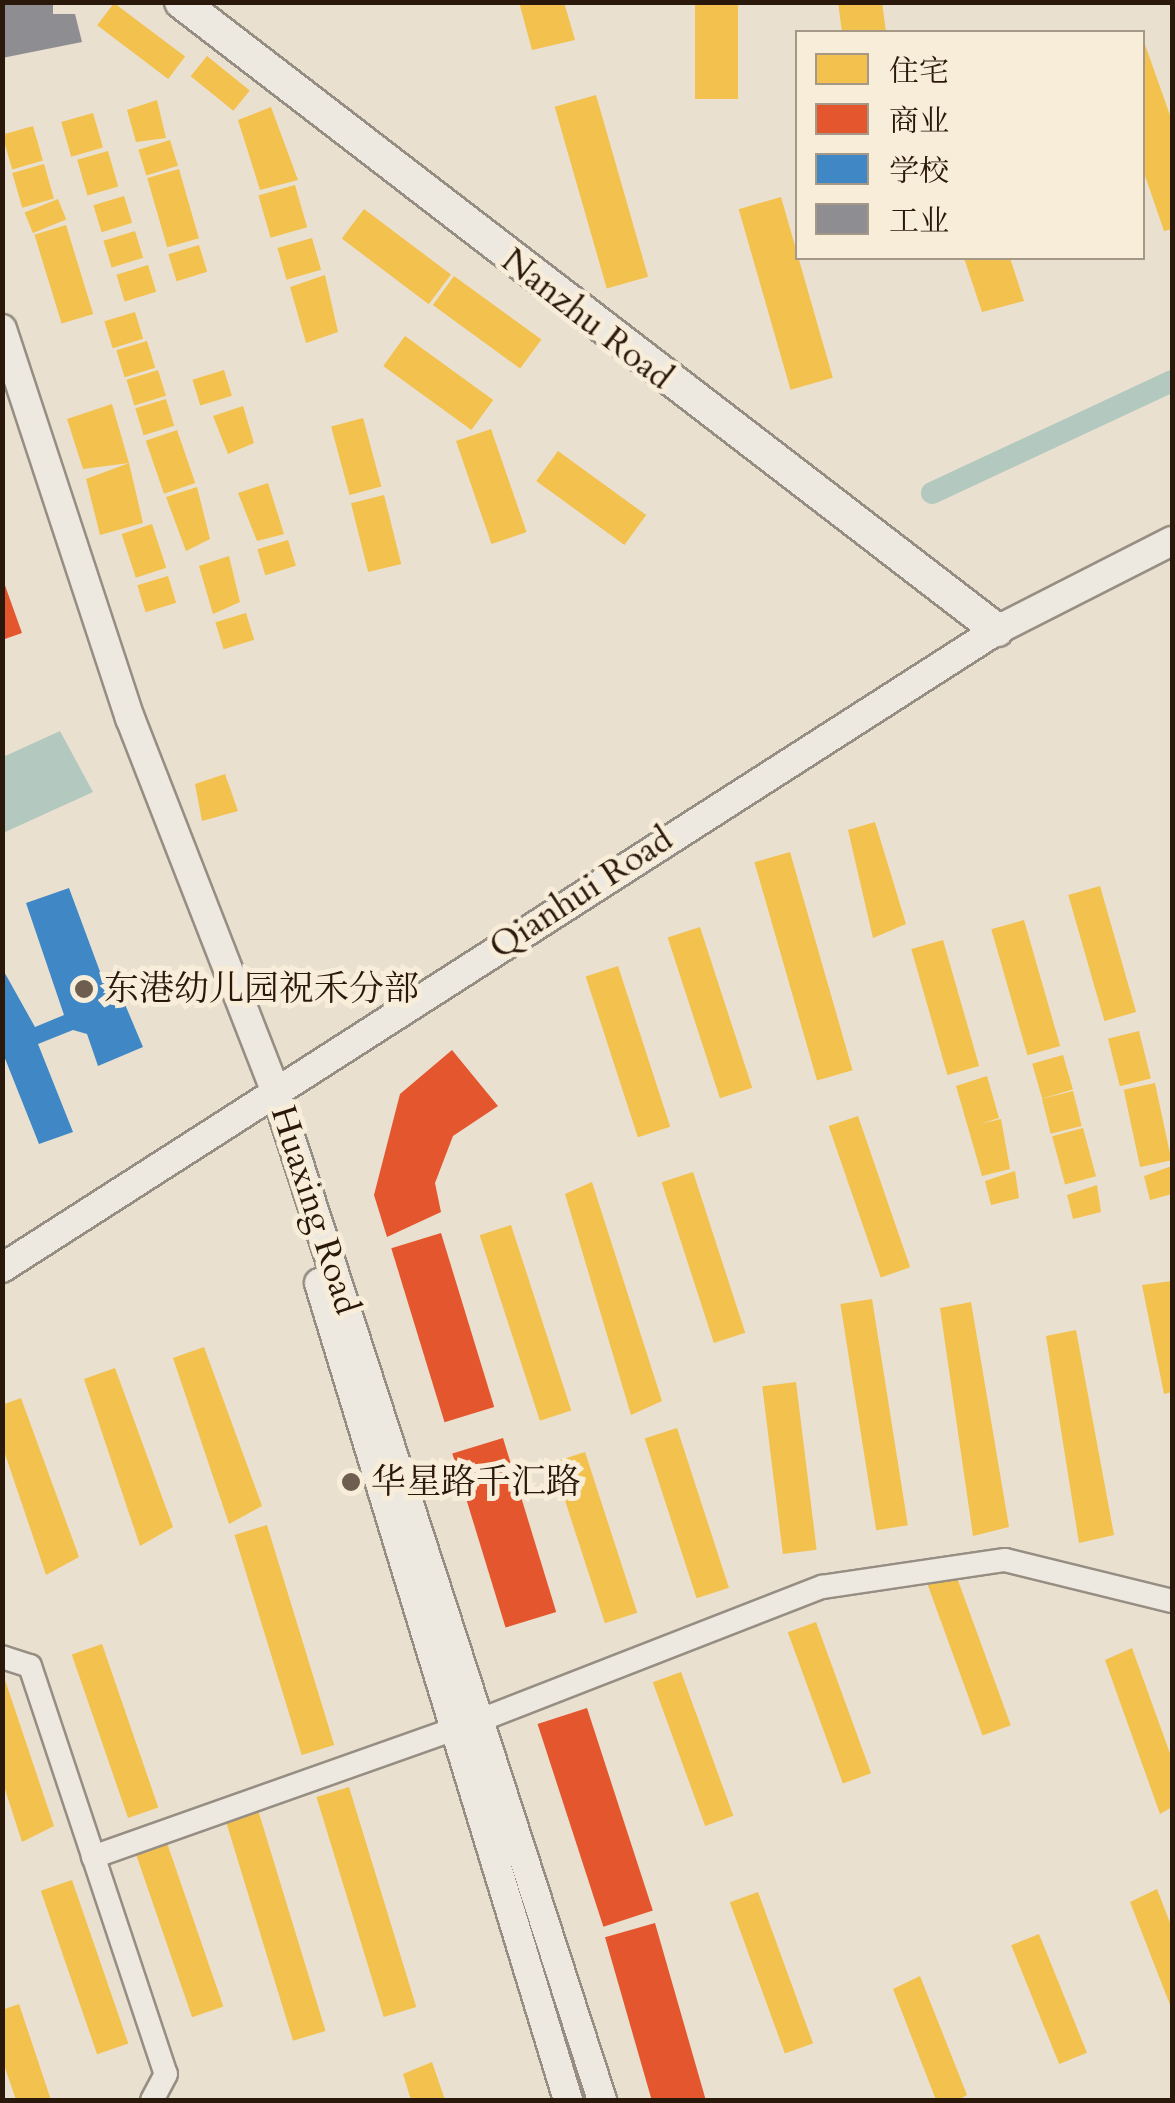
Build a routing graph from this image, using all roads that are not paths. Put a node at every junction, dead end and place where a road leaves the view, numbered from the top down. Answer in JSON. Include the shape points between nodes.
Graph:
{"nodes":[{"id":1,"x":182,"y":2,"type":"edge"},
{"id":2,"x":2,"y":329,"type":"edge"},
{"id":3,"x":1172,"y":541,"type":"edge"},
{"id":4,"x":997,"y":630,"type":"junction"},
{"id":5,"x":276,"y":1092,"type":"junction"},
{"id":6,"x":2,"y":1268,"type":"edge"},
{"id":7,"x":1172,"y":1600,"type":"edge"},
{"id":8,"x":2,"y":1657,"type":"edge"},
{"id":9,"x":483,"y":1720,"type":"junction"},
{"id":10,"x":456,"y":1729,"type":"junction"},
{"id":11,"x":93,"y":1857,"type":"junction"},
{"id":12,"x":152,"y":2100,"type":"edge"},
{"id":13,"x":568,"y":2100,"type":"edge"},
{"id":14,"x":602,"y":2100,"type":"edge"}],
"edges":[{"from":1,"to":4,"type":"main road","name":"Nanzhu Road"},
{"from":2,"to":5,"type":"street","name":"Huaxing Road","via":[[130,718]]},
{"from":3,"to":4,"type":"street","name":"Qianhui Road"},
{"from":4,"to":5,"type":"street","name":"Qianhui Road"},
{"from":5,"to":6,"type":"street","name":"Qianhui Road"},
{"from":5,"to":9,"type":"street","name":"Huaxing Road"},
{"from":5,"to":10,"type":"street","via":[[282,1161]]},
{"from":7,"to":9,"type":"street","via":[[1004,1560],[822,1587]]},
{"from":8,"to":11,"type":"street","via":[[30,1666]]},
{"from":9,"to":10,"type":"street"},
{"from":9,"to":14,"type":"street","name":"Huaxing Road"},
{"from":10,"to":11,"type":"street"},
{"from":10,"to":13,"type":"street"},
{"from":11,"to":12,"type":"street","via":[[166,2074]]}]}
